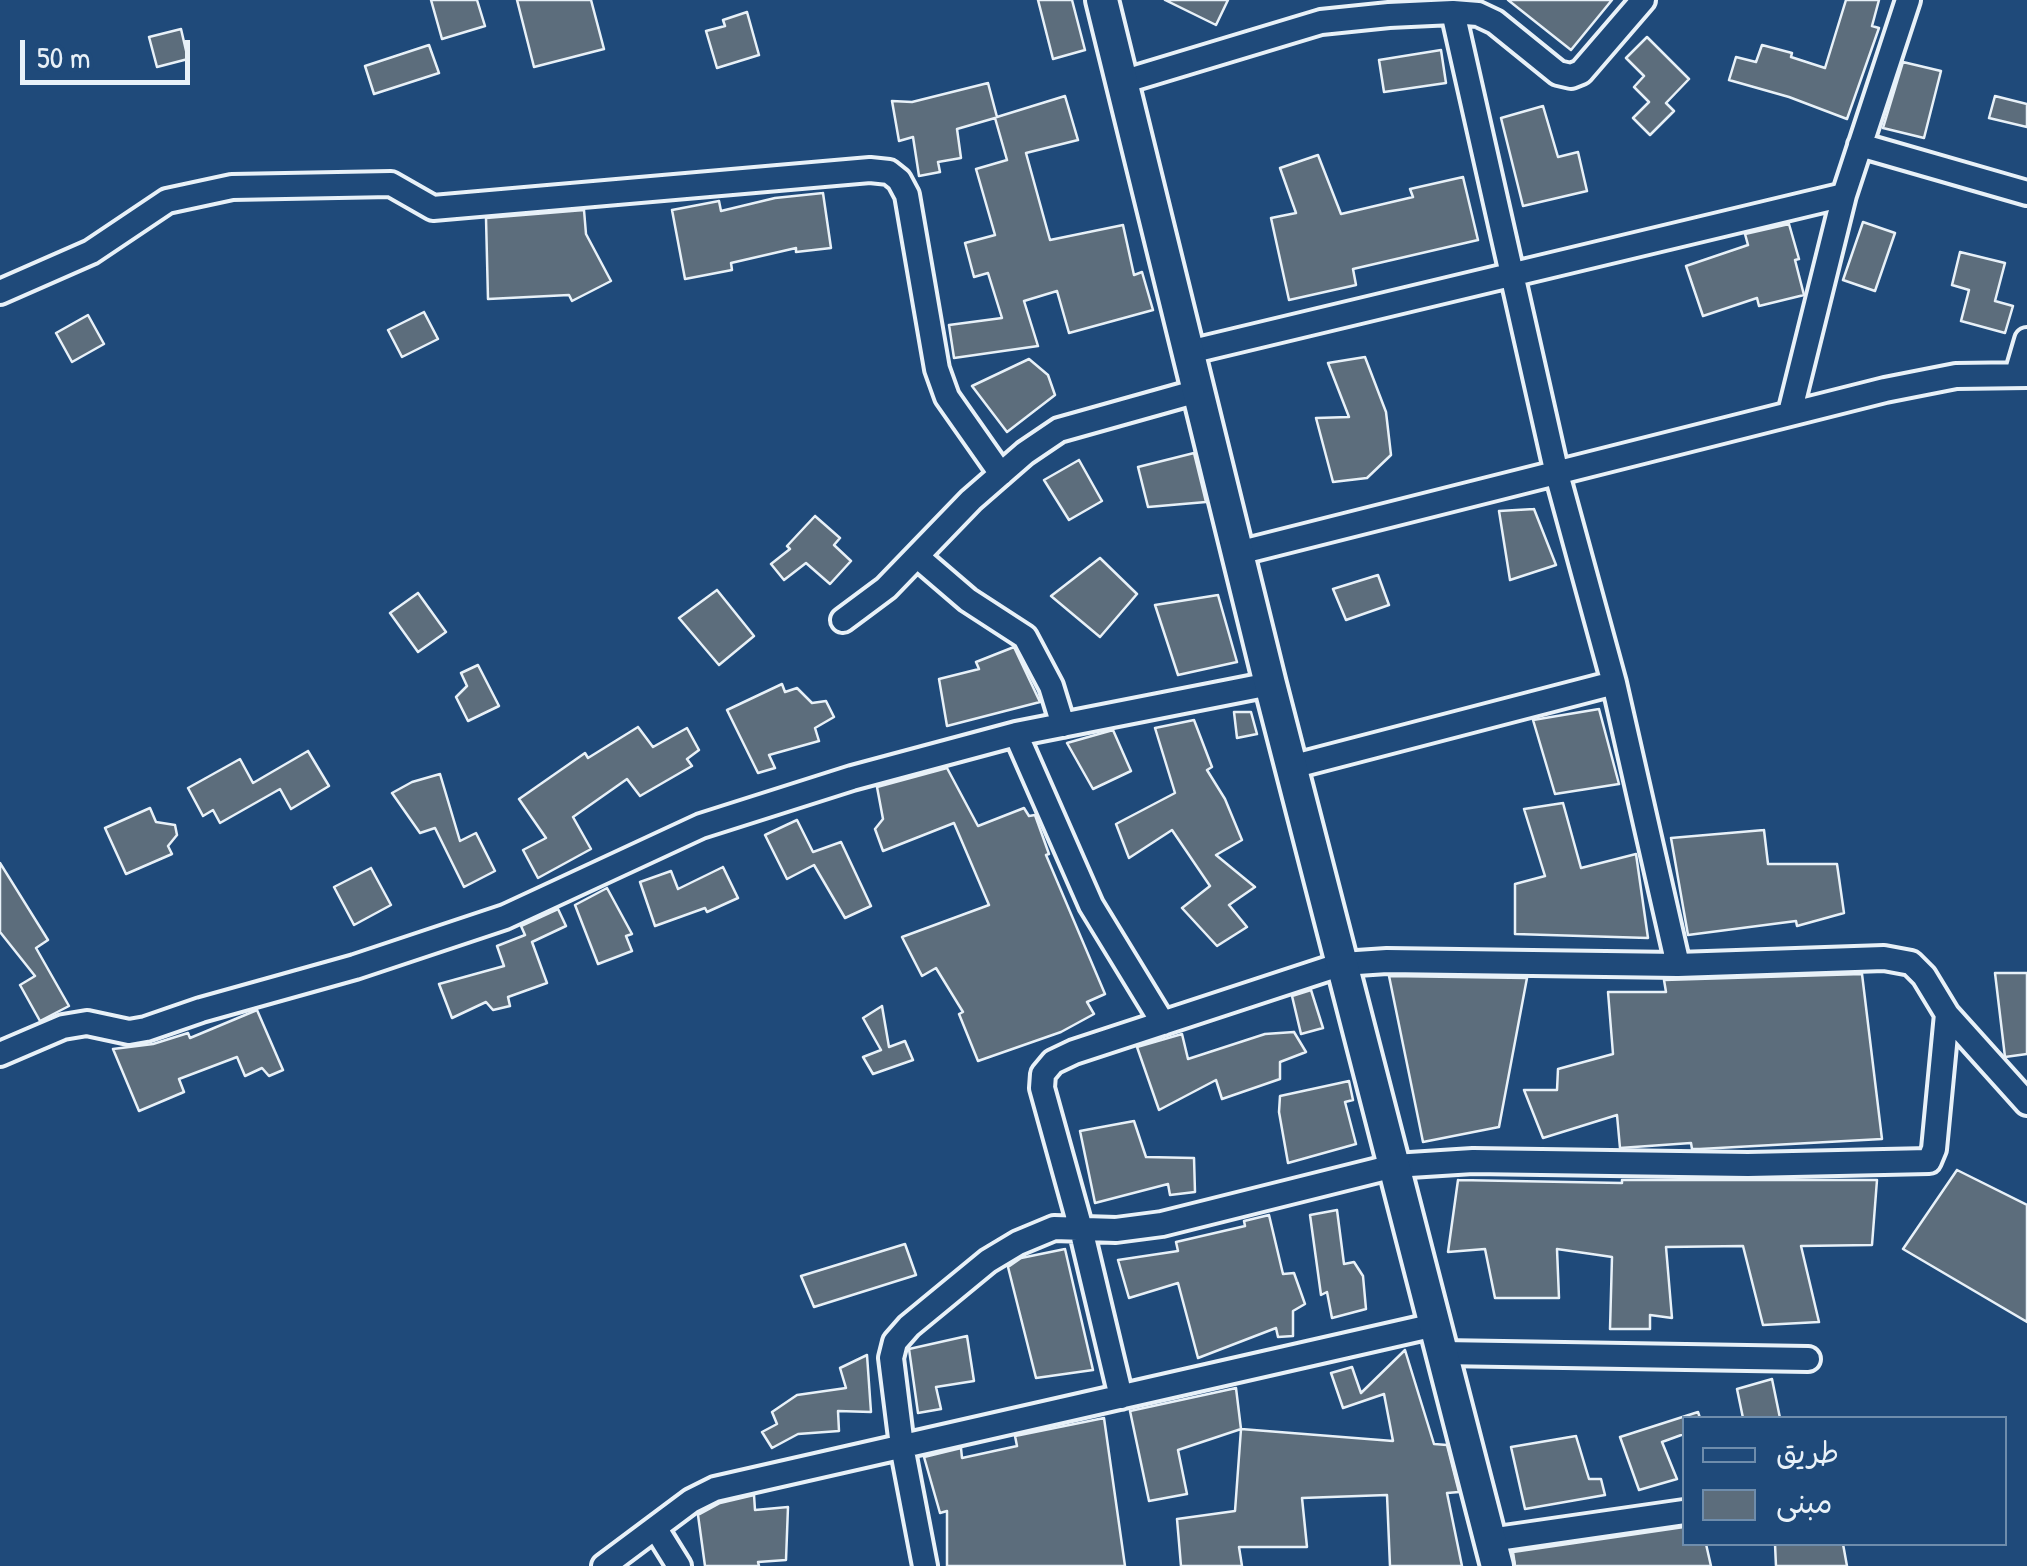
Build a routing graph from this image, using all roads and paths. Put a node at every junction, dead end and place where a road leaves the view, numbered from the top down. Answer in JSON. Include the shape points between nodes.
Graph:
{"nodes":[{"id":1,"x":1102,"y":0,"type":"edge"},
{"id":2,"x":1644,"y":0,"type":"edge"},
{"id":3,"x":1908,"y":0,"type":"edge"},
{"id":4,"x":1453,"y":12,"type":"junction"},
{"id":5,"x":1122,"y":82,"type":"junction"},
{"id":6,"x":1860,"y":145,"type":"junction"},
{"id":7,"x":2027,"y":193,"type":"edge"},
{"id":8,"x":1844,"y":195,"type":"junction"},
{"id":9,"x":1514,"y":275,"type":"junction"},
{"id":10,"x":0,"y":292,"type":"edge"},
{"id":11,"x":2027,"y":340,"type":"edge"},
{"id":12,"x":1188,"y":352,"type":"junction"},
{"id":13,"x":2022,"y":374,"type":"edge"},
{"id":14,"x":1198,"y":391,"type":"junction"},
{"id":15,"x":1790,"y":413,"type":"junction"},
{"id":16,"x":1001,"y":474,"type":"junction"},
{"id":17,"x":1557,"y":474,"type":"junction"},
{"id":18,"x":1238,"y":553,"type":"junction"},
{"id":19,"x":918,"y":558,"type":"junction"},
{"id":20,"x":843,"y":620,"type":"dead end"},
{"id":21,"x":1614,"y":683,"type":"junction"},
{"id":22,"x":1270,"y":684,"type":"junction"},
{"id":23,"x":1062,"y":725,"type":"junction"},
{"id":24,"x":1016,"y":734,"type":"junction"},
{"id":25,"x":1291,"y":766,"type":"junction"},
{"id":26,"x":1342,"y":964,"type":"junction"},
{"id":27,"x":1678,"y":964,"type":"junction"},
{"id":28,"x":1946,"y":1014,"type":"junction"},
{"id":29,"x":1163,"y":1023,"type":"junction"},
{"id":30,"x":0,"y":1054,"type":"edge"},
{"id":31,"x":2027,"y":1103,"type":"edge"},
{"id":32,"x":1394,"y":1166,"type":"junction"},
{"id":33,"x":1081,"y":1229,"type":"junction"},
{"id":34,"x":1438,"y":1339,"type":"junction"},
{"id":35,"x":1808,"y":1359,"type":"dead end"},
{"id":36,"x":1120,"y":1396,"type":"junction"},
{"id":37,"x":902,"y":1446,"type":"junction"},
{"id":38,"x":1682,"y":1512,"type":"edge"},
{"id":39,"x":656,"y":1530,"type":"junction"},
{"id":40,"x":1494,"y":1553,"type":"edge"},
{"id":41,"x":604,"y":1566,"type":"edge"},
{"id":42,"x":679,"y":1566,"type":"edge"},
{"id":43,"x":925,"y":1566,"type":"edge"}],
"edges":[{"from":1,"to":5,"type":"street"},
{"from":2,"to":4,"type":"street","via":[[1571,76],[1558,73],[1495,22]]},
{"from":3,"to":6,"type":"street"},
{"from":4,"to":5,"type":"street","via":[[1321,22]]},
{"from":4,"to":9,"type":"street"},
{"from":5,"to":12,"type":"street"},
{"from":6,"to":7,"type":"street"},
{"from":6,"to":8,"type":"street"},
{"from":8,"to":9,"type":"street"},
{"from":8,"to":15,"type":"street"},
{"from":9,"to":12,"type":"street"},
{"from":9,"to":17,"type":"street"},
{"from":10,"to":16,"type":"street","via":[[91,252],[167,201],[232,186],[391,184],[433,208],[889,172],[907,195],[946,397]]},
{"from":11,"to":13,"type":"street"},
{"from":12,"to":14,"type":"street"},
{"from":13,"to":15,"type":"street","via":[[1956,376]]},
{"from":14,"to":16,"type":"street","via":[[1059,430]]},
{"from":14,"to":18,"type":"street"},
{"from":15,"to":17,"type":"street"},
{"from":16,"to":19,"type":"street"},
{"from":17,"to":18,"type":"street"},
{"from":17,"to":21,"type":"street"},
{"from":18,"to":22,"type":"street"},
{"from":19,"to":20,"type":"street"},
{"from":19,"to":23,"type":"street","via":[[1024,637],[1051,686]]},
{"from":21,"to":25,"type":"street"},
{"from":21,"to":27,"type":"street"},
{"from":22,"to":23,"type":"street"},
{"from":22,"to":25,"type":"street"},
{"from":23,"to":24,"type":"street"},
{"from":24,"to":29,"type":"street","via":[[1091,905]]},
{"from":24,"to":30,"type":"street","via":[[701,826],[505,917],[355,967],[146,1029],[63,1027]]},
{"from":25,"to":26,"type":"street"},
{"from":26,"to":27,"type":"street"},
{"from":26,"to":29,"type":"street"},
{"from":26,"to":32,"type":"street"},
{"from":27,"to":28,"type":"street","via":[[1884,958],[1911,963]]},
{"from":28,"to":31,"type":"street"},
{"from":28,"to":32,"type":"street","via":[[1929,1161]]},
{"from":29,"to":33,"type":"street","via":[[1074,1052],[1043,1074]]},
{"from":32,"to":33,"type":"street","via":[[1162,1224]]},
{"from":32,"to":34,"type":"street"},
{"from":33,"to":36,"type":"street"},
{"from":33,"to":37,"type":"street","via":[[1054,1228],[988,1261],[895,1342],[891,1358]]},
{"from":34,"to":35,"type":"street"},
{"from":34,"to":36,"type":"street"},
{"from":34,"to":40,"type":"street"},
{"from":36,"to":37,"type":"street"},
{"from":37,"to":39,"type":"street","via":[[715,1488]]},
{"from":37,"to":43,"type":"street"},
{"from":38,"to":40,"type":"street"},
{"from":39,"to":41,"type":"street"},
{"from":39,"to":42,"type":"street"}]}
